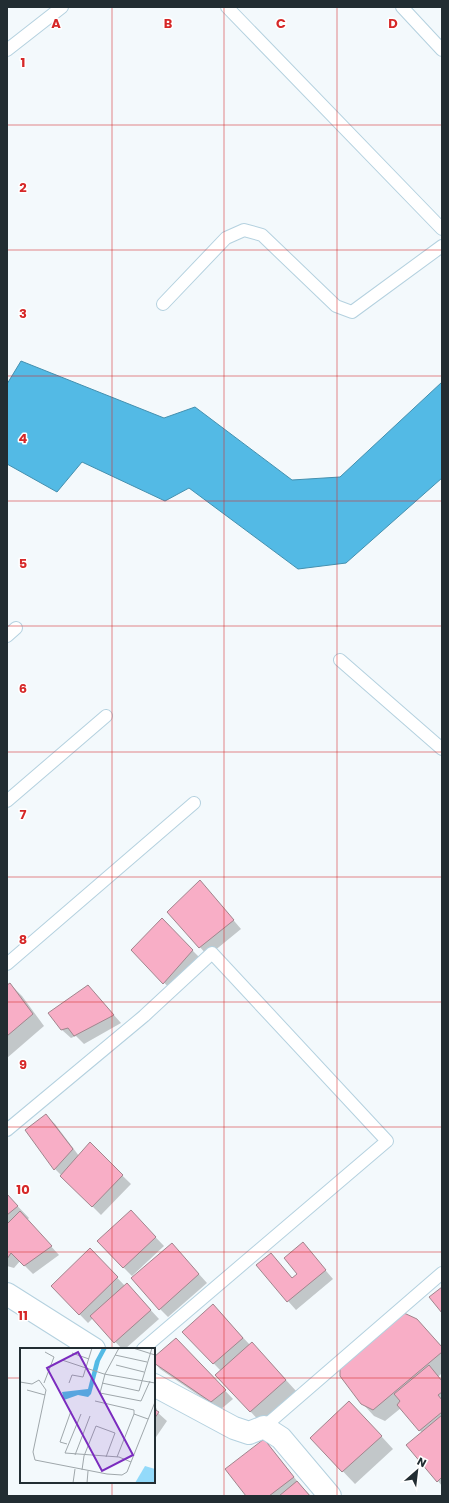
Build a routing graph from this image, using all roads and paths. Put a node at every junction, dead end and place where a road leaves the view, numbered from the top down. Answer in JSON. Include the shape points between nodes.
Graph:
{"nodes":[{"id":1,"x":62,"y":7,"type":"edge"},
{"id":2,"x":227,"y":7,"type":"edge"},
{"id":3,"x":402,"y":7,"type":"edge"},
{"id":4,"x":7,"y":50,"type":"edge"},
{"id":5,"x":442,"y":50,"type":"edge"},
{"id":6,"x":442,"y":229,"type":"edge"},
{"id":7,"x":442,"y":246,"type":"edge"},
{"id":8,"x":163,"y":304,"type":"dead end"},
{"id":9,"x":340,"y":660,"type":"dead end"},
{"id":10,"x":106,"y":716,"type":"dead end"},
{"id":11,"x":442,"y":749,"type":"edge"},
{"id":12,"x":7,"y":801,"type":"edge"},
{"id":13,"x":194,"y":803,"type":"dead end"},
{"id":14,"x":7,"y":964,"type":"edge"},
{"id":15,"x":7,"y":1130,"type":"edge"},
{"id":16,"x":442,"y":1273,"type":"edge"},
{"id":17,"x":7,"y":1294,"type":"edge"},
{"id":18,"x":92,"y":1348,"type":"edge"},
{"id":19,"x":144,"y":1348,"type":"edge"},
{"id":20,"x":155,"y":1385,"type":"edge"},
{"id":21,"x":264,"y":1427,"type":"junction"},
{"id":22,"x":330,"y":1496,"type":"edge"}],
"edges":[{"from":1,"to":4,"type":"lane"},
{"from":2,"to":6,"type":"lane"},
{"from":3,"to":5,"type":"lane"},
{"from":7,"to":8,"type":"lane","via":[[352,312],[336,306],[262,235],[244,230],[226,238]]},
{"from":9,"to":11,"type":"lane"},
{"from":10,"to":12,"type":"lane"},
{"from":13,"to":14,"type":"lane"},
{"from":15,"to":19,"type":"lane","via":[[144,1016],[212,953],[387,1142]]},
{"from":16,"to":21,"type":"lane"},
{"from":17,"to":18,"type":"street"},
{"from":20,"to":21,"type":"street","via":[[234,1428],[248,1433]]},
{"from":21,"to":22,"type":"street","via":[[281,1438]]}]}
